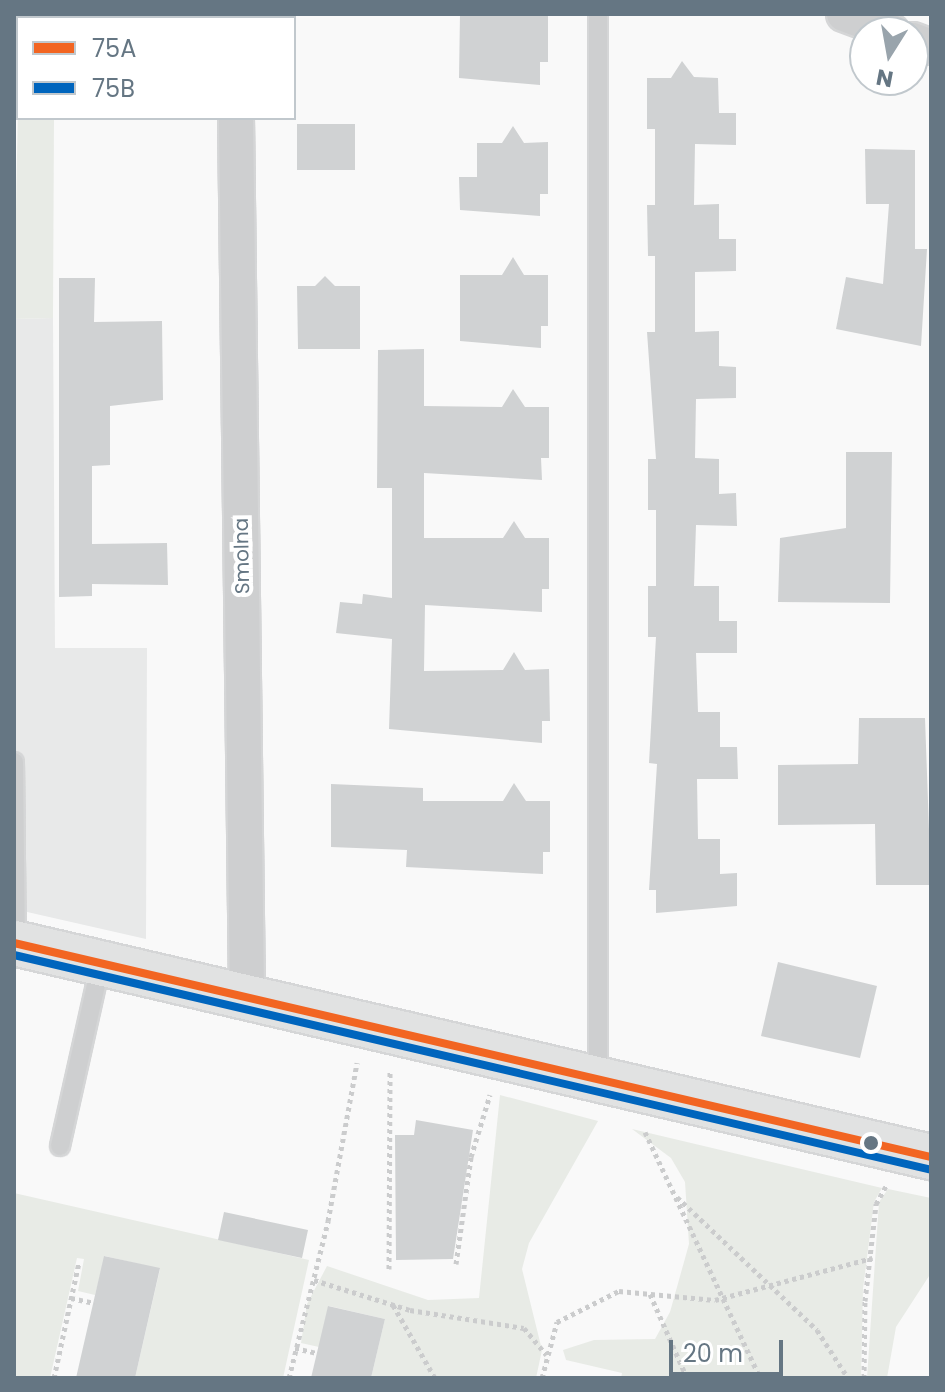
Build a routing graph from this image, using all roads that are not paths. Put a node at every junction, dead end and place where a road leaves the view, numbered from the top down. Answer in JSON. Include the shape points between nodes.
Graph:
{"nodes":[{"id":1,"x":598,"y":14,"type":"edge"},
{"id":2,"x":236,"y":120,"type":"edge"},
{"id":3,"x":14,"y":762,"type":"edge"},
{"id":4,"x":15,"y":943,"type":"edge"},
{"id":5,"x":101,"y":962,"type":"junction"},
{"id":6,"x":247,"y":995,"type":"junction"},
{"id":7,"x":598,"y":1079,"type":"junction"},
{"id":8,"x":60,"y":1146,"type":"dead end"},
{"id":9,"x":912,"y":1166,"type":"edge"}],
"edges":[{"from":1,"to":7,"type":"lane"},
{"from":2,"to":6,"type":"street","name":"Smolna"},
{"from":3,"to":4,"type":"lane"},
{"from":4,"to":5,"type":"street"},
{"from":5,"to":6,"type":"street"},
{"from":5,"to":8,"type":"lane"},
{"from":6,"to":7,"type":"street"},
{"from":7,"to":9,"type":"street"}]}
